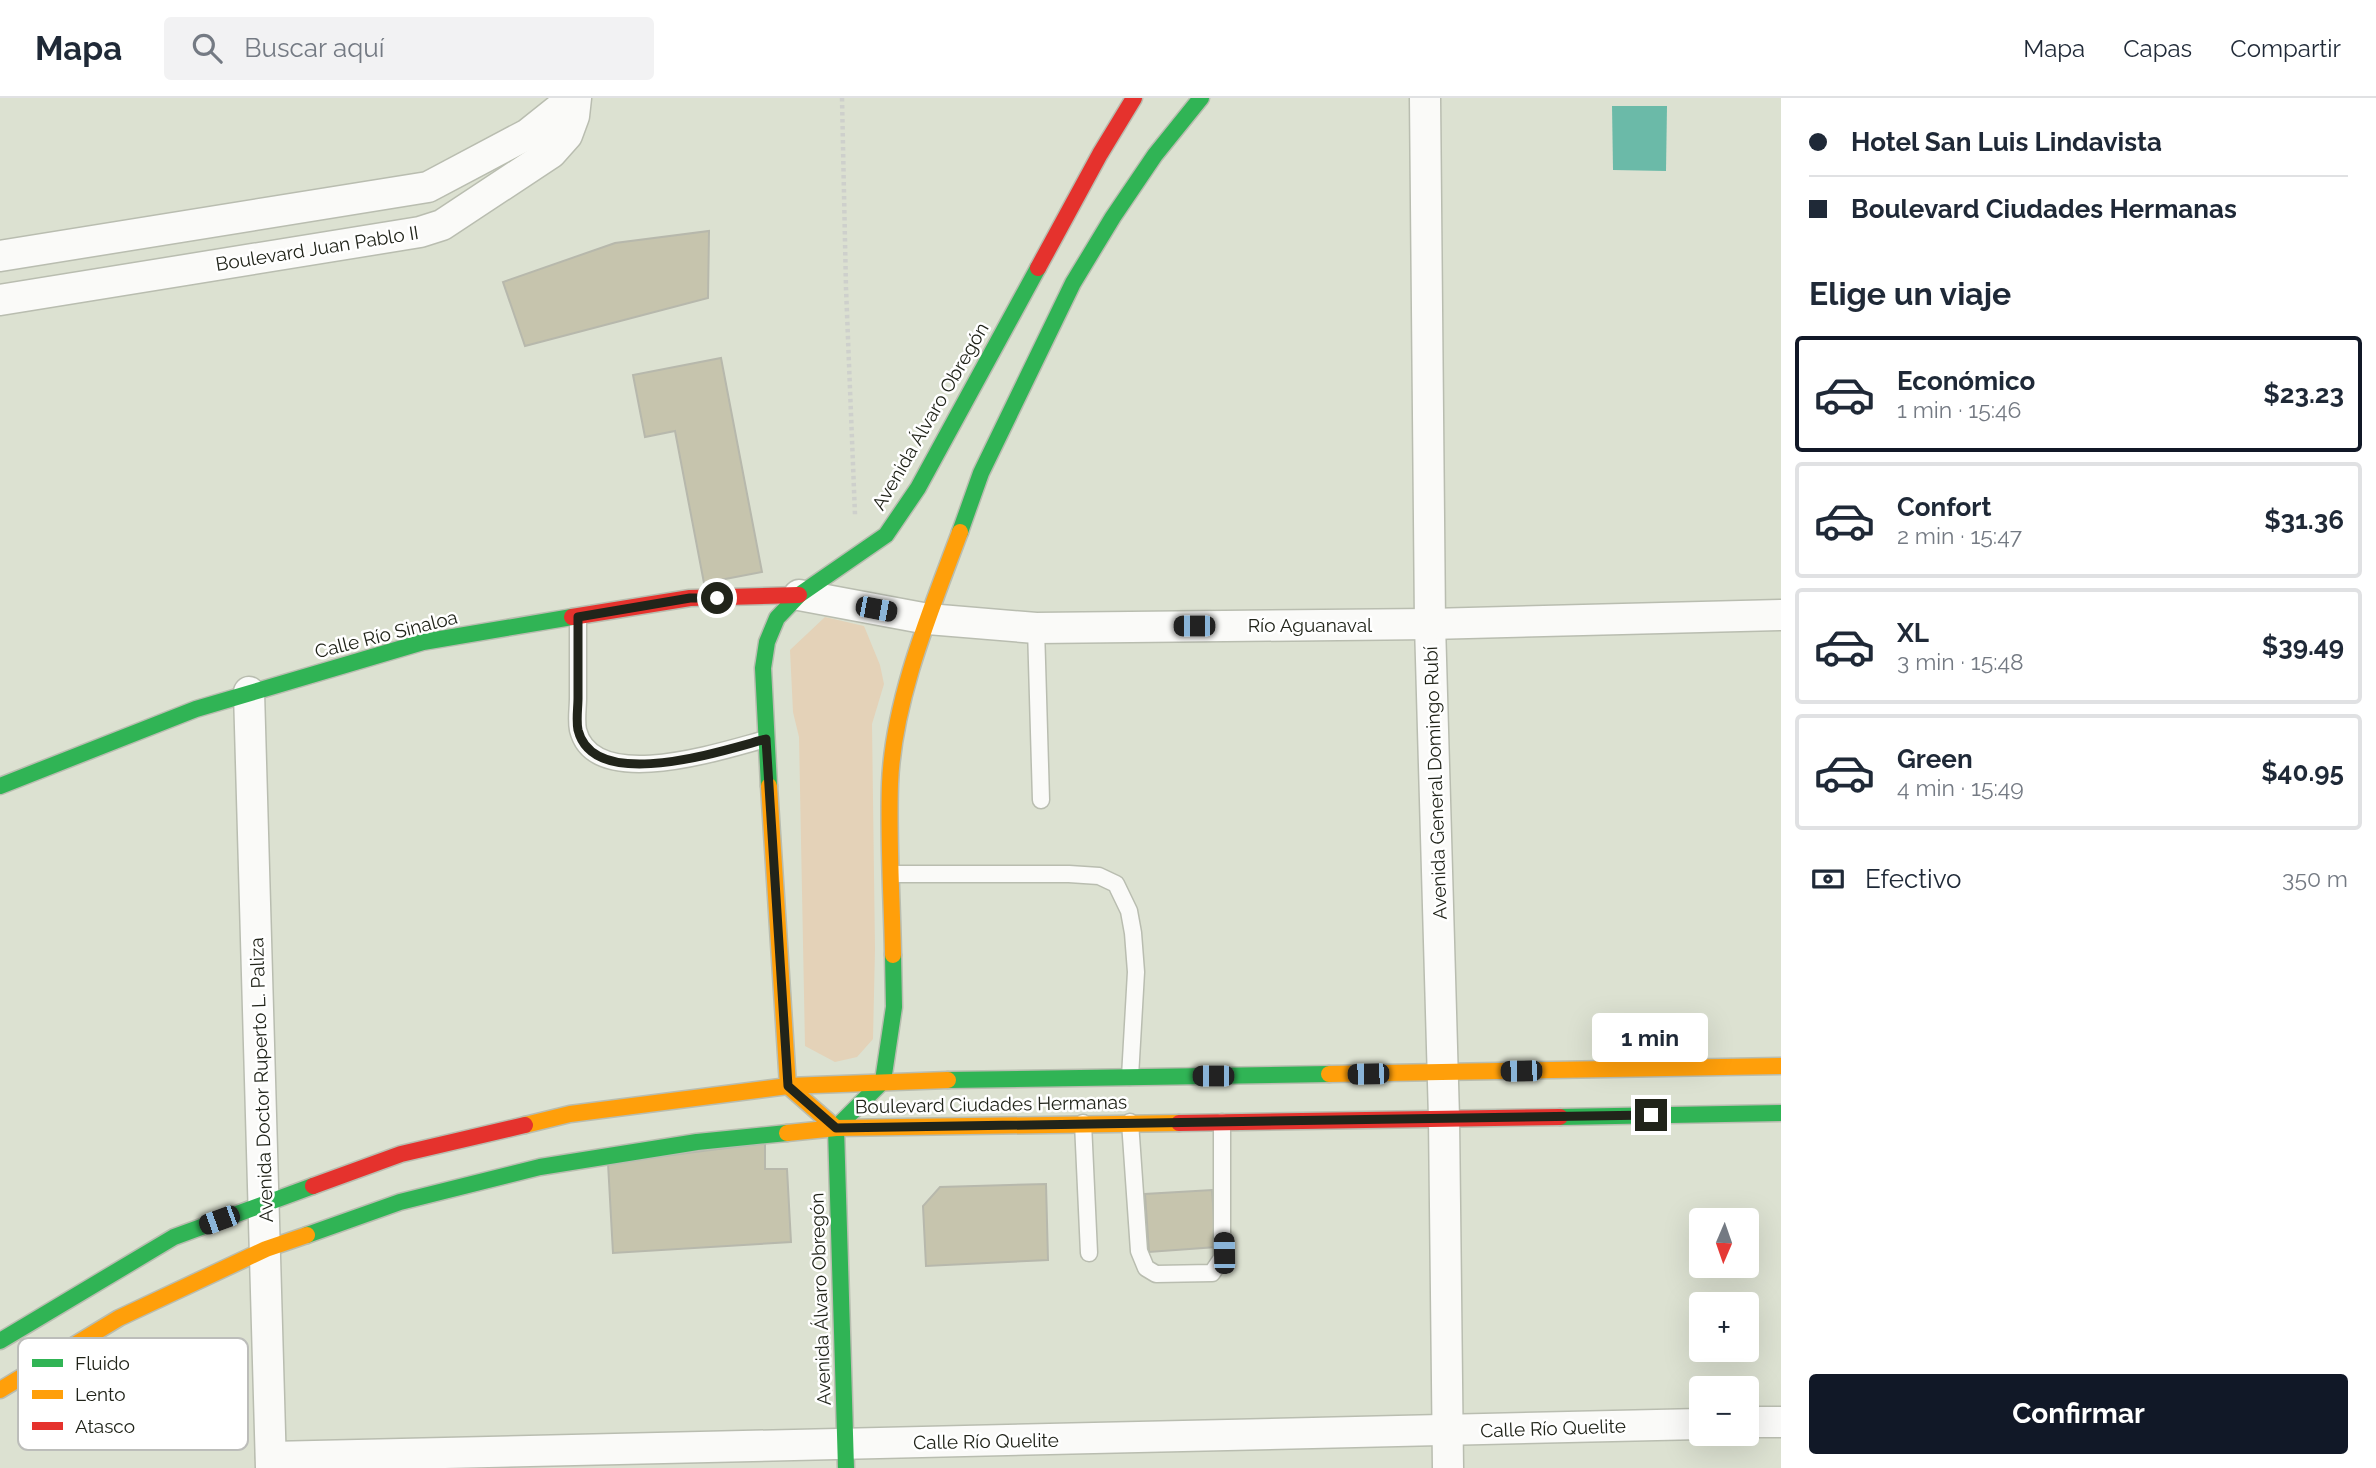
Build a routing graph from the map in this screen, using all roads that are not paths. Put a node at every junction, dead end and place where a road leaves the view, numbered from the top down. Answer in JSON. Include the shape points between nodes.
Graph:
{"nodes":[{"id":1,"x":574,"y":98,"type":"edge"},
{"id":2,"x":1134,"y":98,"type":"edge"},
{"id":3,"x":1201,"y":98,"type":"edge"},
{"id":4,"x":1425,"y":98,"type":"edge"},
{"id":5,"x":0,"y":256,"type":"edge"},
{"id":6,"x":0,"y":300,"type":"edge"},
{"id":7,"x":799,"y":595,"type":"junction"},
{"id":8,"x":1781,"y":615,"type":"edge"},
{"id":9,"x":578,"y":617,"type":"junction"},
{"id":10,"x":928,"y":619,"type":"junction"},
{"id":11,"x":1430,"y":624,"type":"junction"},
{"id":12,"x":1036,"y":628,"type":"junction"},
{"id":13,"x":249,"y":692,"type":"junction"},
{"id":14,"x":766,"y":739,"type":"junction"},
{"id":15,"x":0,"y":786,"type":"edge"},
{"id":16,"x":1041,"y":800,"type":"dead end"},
{"id":17,"x":892,"y":874,"type":"junction"},
{"id":18,"x":1781,"y":1066,"type":"edge"},
{"id":19,"x":1443,"y":1072,"type":"junction"},
{"id":20,"x":1130,"y":1077,"type":"junction"},
{"id":21,"x":883,"y":1081,"type":"junction"},
{"id":22,"x":788,"y":1086,"type":"junction"},
{"id":23,"x":1781,"y":1113,"type":"edge"},
{"id":24,"x":1444,"y":1118,"type":"junction"},
{"id":25,"x":1222,"y":1121,"type":"junction"},
{"id":26,"x":1130,"y":1122,"type":"junction"},
{"id":27,"x":1083,"y":1124,"type":"junction"},
{"id":28,"x":836,"y":1128,"type":"junction"},
{"id":29,"x":265,"y":1204,"type":"junction"},
{"id":30,"x":266,"y":1249,"type":"junction"},
{"id":31,"x":1089,"y":1253,"type":"dead end"},
{"id":32,"x":86,"y":1338,"type":"edge"},
{"id":33,"x":0,"y":1341,"type":"edge"},
{"id":34,"x":18,"y":1379,"type":"edge"},
{"id":35,"x":0,"y":1390,"type":"edge"},
{"id":36,"x":1781,"y":1422,"type":"edge"},
{"id":37,"x":1759,"y":1423,"type":"edge"},
{"id":38,"x":1689,"y":1424,"type":"edge"},
{"id":39,"x":1446,"y":1431,"type":"junction"},
{"id":40,"x":846,"y":1456,"type":"edge"},
{"id":41,"x":271,"y":1463,"type":"edge"},
{"id":42,"x":1448,"y":1468,"type":"edge"}],
"edges":[{"from":1,"to":5,"type":"street","name":"Boulevard Juan Pablo II","via":[[528,134],[428,187]]},
{"from":1,"to":6,"type":"street","name":"Boulevard Juan Pablo II","via":[[574,116],[551,153],[442,225]]},
{"from":2,"to":7,"type":"main road","name":"Avenida Álvaro Obregón","via":[[918,488],[886,535]]},
{"from":3,"to":10,"type":"main road","via":[[1112,217],[1073,283],[981,473]]},
{"from":4,"to":11,"type":"street","name":"Avenida General Domingo Rubí"},
{"from":7,"to":9,"type":"main road","name":"Calle Río Sinaloa","via":[[690,598]]},
{"from":7,"to":10,"type":"street","name":"Río Aguanaval"},
{"from":7,"to":14,"type":"main road","name":"Avenida Álvaro Obregón","via":[[777,618],[767,642],[763,668]]},
{"from":8,"to":11,"type":"street","name":"Río Aguanaval"},
{"from":9,"to":13,"type":"main road","name":"Calle Río Sinaloa","via":[[423,642]]},
{"from":9,"to":14,"type":"lane","via":[[578,729],[585,746],[602,758],[654,764]]},
{"from":10,"to":12,"type":"street","name":"Río Aguanaval"},
{"from":10,"to":17,"type":"main road","via":[[901,707],[890,782]]},
{"from":11,"to":12,"type":"street","name":"Río Aguanaval"},
{"from":11,"to":19,"type":"street","name":"Avenida General Domingo Rubí"},
{"from":12,"to":16,"type":"lane"},
{"from":13,"to":15,"type":"main road","name":"Calle Río Sinaloa"},
{"from":13,"to":29,"type":"street","name":"Avenida Doctor Ruperto L. Paliza"},
{"from":14,"to":22,"type":"main road","name":"Avenida Álvaro Obregón"},
{"from":17,"to":20,"type":"lane","via":[[1069,874],[1099,876],[1116,884],[1129,912],[1136,972]]},
{"from":17,"to":21,"type":"main road","via":[[894,1007]]},
{"from":18,"to":19,"type":"main road","name":"Boulevard Ciudades Hermanas"},
{"from":19,"to":20,"type":"main road","name":"Boulevard Ciudades Hermanas"},
{"from":19,"to":24,"type":"street","name":"Avenida General Domingo Rubí"},
{"from":20,"to":21,"type":"main road","name":"Boulevard Ciudades Hermanas"},
{"from":21,"to":22,"type":"main road","name":"Boulevard Ciudades Hermanas"},
{"from":21,"to":28,"type":"main road"},
{"from":22,"to":28,"type":"main road"},
{"from":22,"to":29,"type":"main road","name":"Boulevard Ciudades Hermanas","via":[[570,1114],[401,1154]]},
{"from":23,"to":24,"type":"main road","name":"Boulevard Ciudades Hermanas"},
{"from":24,"to":25,"type":"main road","name":"Boulevard Ciudades Hermanas"},
{"from":24,"to":39,"type":"street","name":"Avenida General Domingo Rubí"},
{"from":25,"to":26,"type":"main road","name":"Boulevard Ciudades Hermanas"},
{"from":25,"to":26,"type":"lane","via":[[1222,1258],[1212,1273],[1156,1274],[1146,1268],[1139,1251]]},
{"from":26,"to":27,"type":"main road","name":"Boulevard Ciudades Hermanas"},
{"from":27,"to":28,"type":"main road","name":"Boulevard Ciudades Hermanas"},
{"from":27,"to":31,"type":"lane"},
{"from":28,"to":30,"type":"main road","name":"Boulevard Ciudades Hermanas","via":[[697,1142],[540,1167],[400,1202]]},
{"from":28,"to":40,"type":"main road","name":"Avenida Álvaro Obregón"},
{"from":29,"to":30,"type":"street","name":"Avenida Doctor Ruperto L. Paliza"},
{"from":29,"to":33,"type":"main road","name":"Boulevard Ciudades Hermanas","via":[[174,1237]]},
{"from":30,"to":32,"type":"main road","name":"Boulevard Ciudades Hermanas"},
{"from":30,"to":41,"type":"street","name":"Avenida Doctor Ruperto L. Paliza"},
{"from":34,"to":35,"type":"main road","name":"Boulevard Ciudades Hermanas"},
{"from":36,"to":37,"type":"street"},
{"from":38,"to":39,"type":"street","name":"Calle Río Quelite"},
{"from":39,"to":40,"type":"street","name":"Calle Río Quelite"},
{"from":39,"to":42,"type":"street","name":"Avenida General Domingo Rubí"},
{"from":40,"to":41,"type":"street","name":"Calle Río Quelite"}]}
